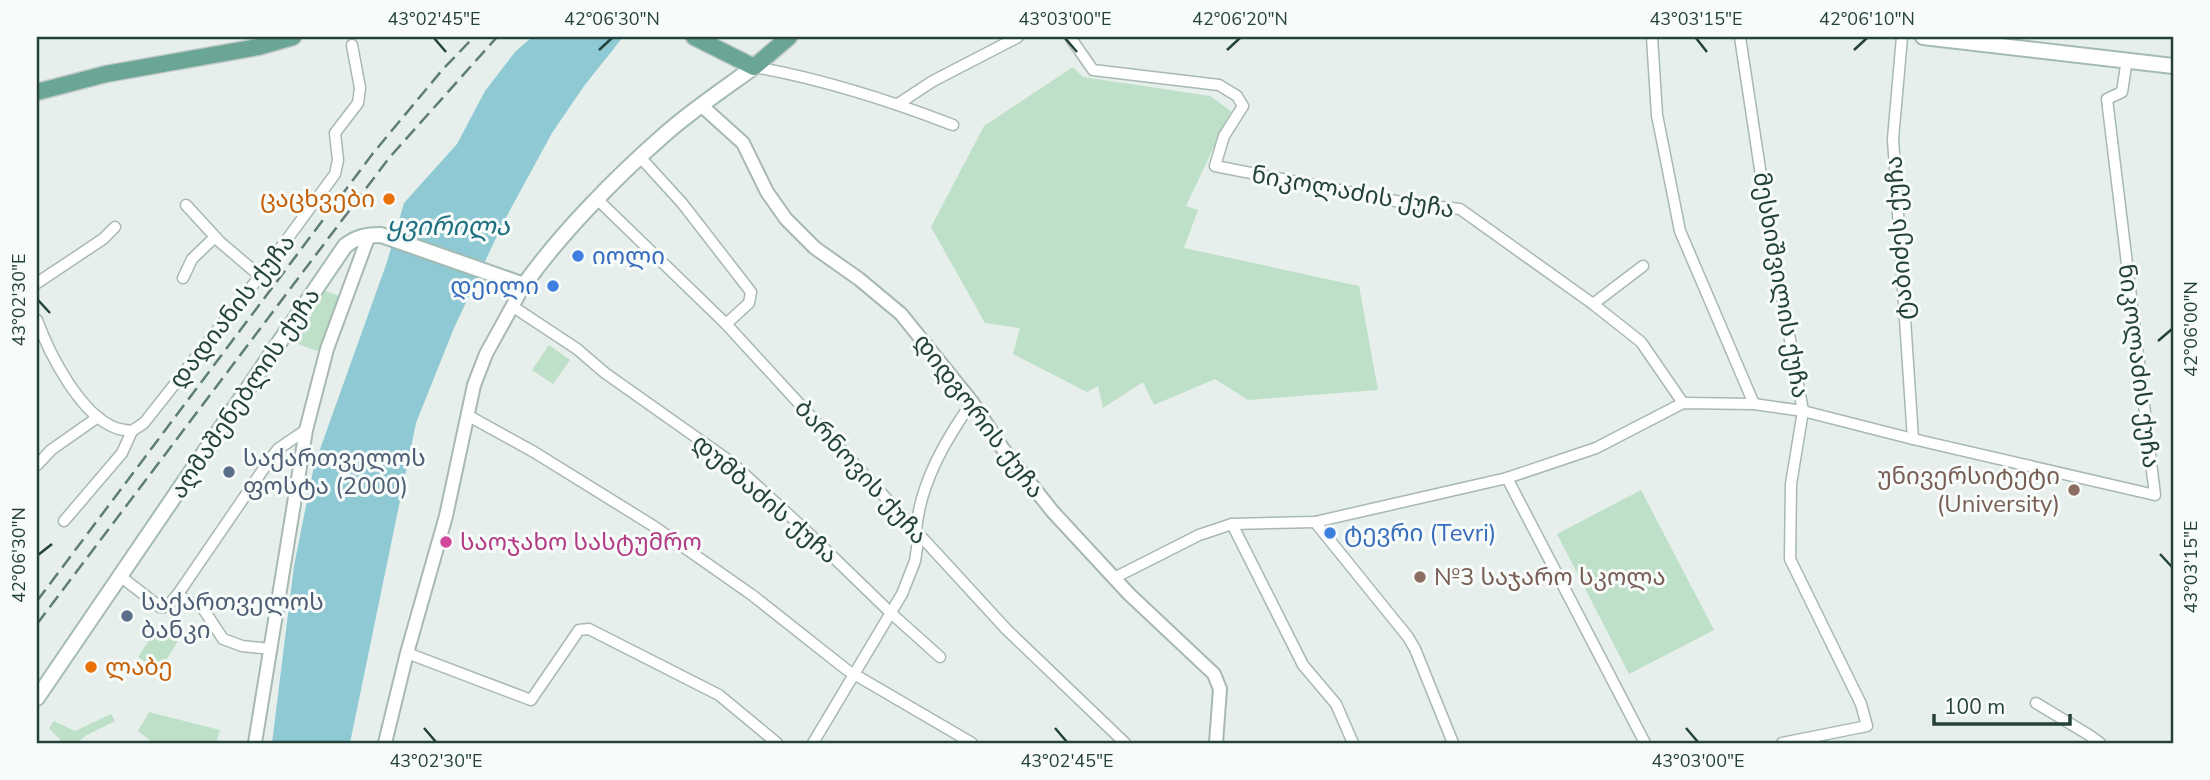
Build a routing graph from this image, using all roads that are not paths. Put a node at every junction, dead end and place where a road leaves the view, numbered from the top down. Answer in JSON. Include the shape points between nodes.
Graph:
{"nodes":[{"id":1,"x":293,"y":37,"type":"edge"},
{"id":2,"x":694,"y":37,"type":"edge"},
{"id":3,"x":789,"y":37,"type":"edge"},
{"id":4,"x":1018,"y":37,"type":"edge"},
{"id":5,"x":1070,"y":37,"type":"edge"},
{"id":6,"x":1652,"y":37,"type":"edge"},
{"id":7,"x":1740,"y":37,"type":"edge"},
{"id":8,"x":1902,"y":37,"type":"edge"},
{"id":9,"x":1923,"y":37,"type":"edge"},
{"id":10,"x":352,"y":45,"type":"dead end"},
{"id":11,"x":2127,"y":59,"type":"junction"},
{"id":12,"x":748,"y":64,"type":"junction"},
{"id":13,"x":2173,"y":65,"type":"edge"},
{"id":14,"x":37,"y":92,"type":"edge"},
{"id":15,"x":898,"y":104,"type":"junction"},
{"id":16,"x":702,"y":106,"type":"junction"},
{"id":17,"x":953,"y":124,"type":"dead end"},
{"id":18,"x":640,"y":158,"type":"junction"},
{"id":19,"x":598,"y":200,"type":"junction"},
{"id":20,"x":186,"y":205,"type":"dead end"},
{"id":21,"x":115,"y":227,"type":"dead end"},
{"id":22,"x":375,"y":235,"type":"junction"},
{"id":23,"x":215,"y":237,"type":"junction"},
{"id":24,"x":1643,"y":265,"type":"dead end"},
{"id":25,"x":260,"y":276,"type":"junction"},
{"id":26,"x":183,"y":278,"type":"dead end"},
{"id":27,"x":37,"y":283,"type":"edge"},
{"id":28,"x":524,"y":285,"type":"junction"},
{"id":29,"x":1593,"y":304,"type":"junction"},
{"id":30,"x":512,"y":306,"type":"junction"},
{"id":31,"x":37,"y":320,"type":"edge"},
{"id":32,"x":726,"y":324,"type":"junction"},
{"id":33,"x":972,"y":402,"type":"junction"},
{"id":34,"x":1683,"y":403,"type":"junction"},
{"id":35,"x":1754,"y":404,"type":"junction"},
{"id":36,"x":1802,"y":411,"type":"junction"},
{"id":37,"x":467,"y":415,"type":"junction"},
{"id":38,"x":98,"y":417,"type":"junction"},
{"id":39,"x":306,"y":430,"type":"junction"},
{"id":40,"x":132,"y":431,"type":"junction"},
{"id":41,"x":1913,"y":439,"type":"junction"},
{"id":42,"x":37,"y":465,"type":"edge"},
{"id":43,"x":1507,"y":478,"type":"junction"},
{"id":44,"x":64,"y":521,"type":"dead end"},
{"id":45,"x":1315,"y":522,"type":"junction"},
{"id":46,"x":1233,"y":524,"type":"junction"},
{"id":47,"x":918,"y":533,"type":"junction"},
{"id":48,"x":120,"y":576,"type":"junction"},
{"id":49,"x":1114,"y":578,"type":"junction"},
{"id":50,"x":178,"y":594,"type":"junction"},
{"id":51,"x":892,"y":614,"type":"junction"},
{"id":52,"x":271,"y":649,"type":"junction"},
{"id":53,"x":407,"y":653,"type":"junction"},
{"id":54,"x":940,"y":657,"type":"dead end"},
{"id":55,"x":856,"y":675,"type":"junction"},
{"id":56,"x":37,"y":698,"type":"edge"},
{"id":57,"x":2036,"y":703,"type":"dead end"},
{"id":58,"x":255,"y":743,"type":"edge"},
{"id":59,"x":385,"y":743,"type":"edge"},
{"id":60,"x":777,"y":743,"type":"edge"},
{"id":61,"x":814,"y":743,"type":"edge"},
{"id":62,"x":972,"y":743,"type":"edge"},
{"id":63,"x":1125,"y":743,"type":"edge"},
{"id":64,"x":1216,"y":743,"type":"edge"},
{"id":65,"x":1353,"y":743,"type":"edge"},
{"id":66,"x":1453,"y":743,"type":"edge"},
{"id":67,"x":1645,"y":743,"type":"edge"},
{"id":68,"x":1782,"y":743,"type":"edge"},
{"id":69,"x":2100,"y":743,"type":"edge"}],
"edges":[{"from":1,"to":14,"type":"main road"},
{"from":2,"to":12,"type":"main road"},
{"from":3,"to":12,"type":"main road"},
{"from":4,"to":15,"type":"street"},
{"from":5,"to":29,"type":"street","name":"ნიკოლაძის ქუჩა","via":[[1093,70],[1219,85],[1237,96],[1243,106],[1224,136],[1215,166],[1411,204],[1460,209]]},
{"from":6,"to":35,"type":"street","via":[[1657,115],[1680,231]]},
{"from":7,"to":36,"type":"street","name":"მესხიშვილის ქუჩა"},
{"from":8,"to":41,"type":"street","name":"ტაბიძეს ქუჩა","via":[[1893,139]]},
{"from":9,"to":11,"type":"main road"},
{"from":10,"to":25,"type":"street","name":"დადიანის ქუჩა","via":[[360,88],[358,103],[335,134],[335,174]]},
{"from":11,"to":13,"type":"main road"},
{"from":11,"to":41,"type":"street","name":"ნიკოლაძის ქუჩა","via":[[2122,93],[2107,99],[2155,495]]},
{"from":12,"to":15,"type":"street"},
{"from":12,"to":16,"type":"main road"},
{"from":15,"to":17,"type":"street"},
{"from":16,"to":18,"type":"main road"},
{"from":16,"to":33,"type":"street","name":"დიდგორის ქუჩა","via":[[743,143],[786,219],[815,248],[901,314]]},
{"from":18,"to":19,"type":"main road"},
{"from":18,"to":32,"type":"street","via":[[682,203],[751,292],[749,303]]},
{"from":19,"to":28,"type":"main road"},
{"from":19,"to":32,"type":"street","name":"ბარნოვის ქუჩა"},
{"from":20,"to":23,"type":"street"},
{"from":21,"to":27,"type":"street"},
{"from":22,"to":28,"type":"main road"},
{"from":22,"to":39,"type":"street","via":[[327,349]]},
{"from":22,"to":48,"type":"main road","name":"აღმაშენებლის ქუჩა","via":[[345,246]]},
{"from":23,"to":25,"type":"street"},
{"from":23,"to":26,"type":"street","via":[[192,259]]},
{"from":24,"to":29,"type":"street"},
{"from":25,"to":40,"type":"street","name":"დადიანის ქუჩა","via":[[144,423]]},
{"from":28,"to":30,"type":"street"},
{"from":29,"to":34,"type":"street","name":"ნიკოლაძის ქუჩა","via":[[1641,342]]},
{"from":30,"to":37,"type":"street","via":[[486,354]]},
{"from":30,"to":51,"type":"street","name":"დუმბაძის ქუჩა","via":[[731,462]]},
{"from":31,"to":38,"type":"street","via":[[60,369]]},
{"from":32,"to":47,"type":"street","name":"ბარნოვის ქუჩა"},
{"from":33,"to":47,"type":"street","via":[[931,470],[917,519]]},
{"from":33,"to":49,"type":"street","name":"დიდგორის ქუჩა","via":[[1053,512]]},
{"from":34,"to":35,"type":"street","name":"ნიკოლაძის ქუჩა"},
{"from":34,"to":43,"type":"street","name":"ნიკოლაძის ქუჩა","via":[[1596,448]]},
{"from":35,"to":36,"type":"street","name":"ნიკოლაძის ქუჩა"},
{"from":36,"to":41,"type":"street","name":"ნიკოლაძის ქუჩა"},
{"from":36,"to":68,"type":"street","name":"მესხიშვილის ქუჩა","via":[[1791,484],[1790,558],[1861,704],[1867,726]]},
{"from":37,"to":53,"type":"street","via":[[446,516]]},
{"from":37,"to":55,"type":"street","via":[[655,527]]},
{"from":38,"to":40,"type":"street"},
{"from":38,"to":42,"type":"street"},
{"from":39,"to":50,"type":"street","via":[[278,449]]},
{"from":39,"to":52,"type":"street"},
{"from":40,"to":44,"type":"street","name":"დადიანის ქუჩა","via":[[122,453]]},
{"from":43,"to":45,"type":"street","name":"ნიკოლაძის ქუჩა"},
{"from":43,"to":67,"type":"street"},
{"from":45,"to":46,"type":"street","name":"ნიკოლაძის ქუჩა"},
{"from":45,"to":66,"type":"street","via":[[1408,637]]},
{"from":46,"to":49,"type":"street","name":"ნიკოლაძის ქუჩა","via":[[1199,534]]},
{"from":46,"to":65,"type":"street","via":[[1303,665],[1336,704]]},
{"from":47,"to":51,"type":"street","via":[[910,578]]},
{"from":47,"to":63,"type":"street","name":"ბარნოვის ქუჩა","via":[[1007,630]]},
{"from":48,"to":50,"type":"street","via":[[160,607],[167,607]]},
{"from":48,"to":56,"type":"main road","name":"აღმაშენებლის ქუჩა"},
{"from":49,"to":64,"type":"street","name":"დიდგორის ქუჩა","via":[[1214,674],[1220,690]]},
{"from":50,"to":52,"type":"street","via":[[202,607],[223,639]]},
{"from":51,"to":54,"type":"street","name":"დუმბაძის ქუჩა"},
{"from":51,"to":55,"type":"street"},
{"from":52,"to":58,"type":"street"},
{"from":53,"to":59,"type":"street"},
{"from":53,"to":60,"type":"street","via":[[531,700],[579,630],[589,629],[719,695]]},
{"from":55,"to":61,"type":"street"},
{"from":55,"to":62,"type":"street"},
{"from":57,"to":69,"type":"street"}]}
